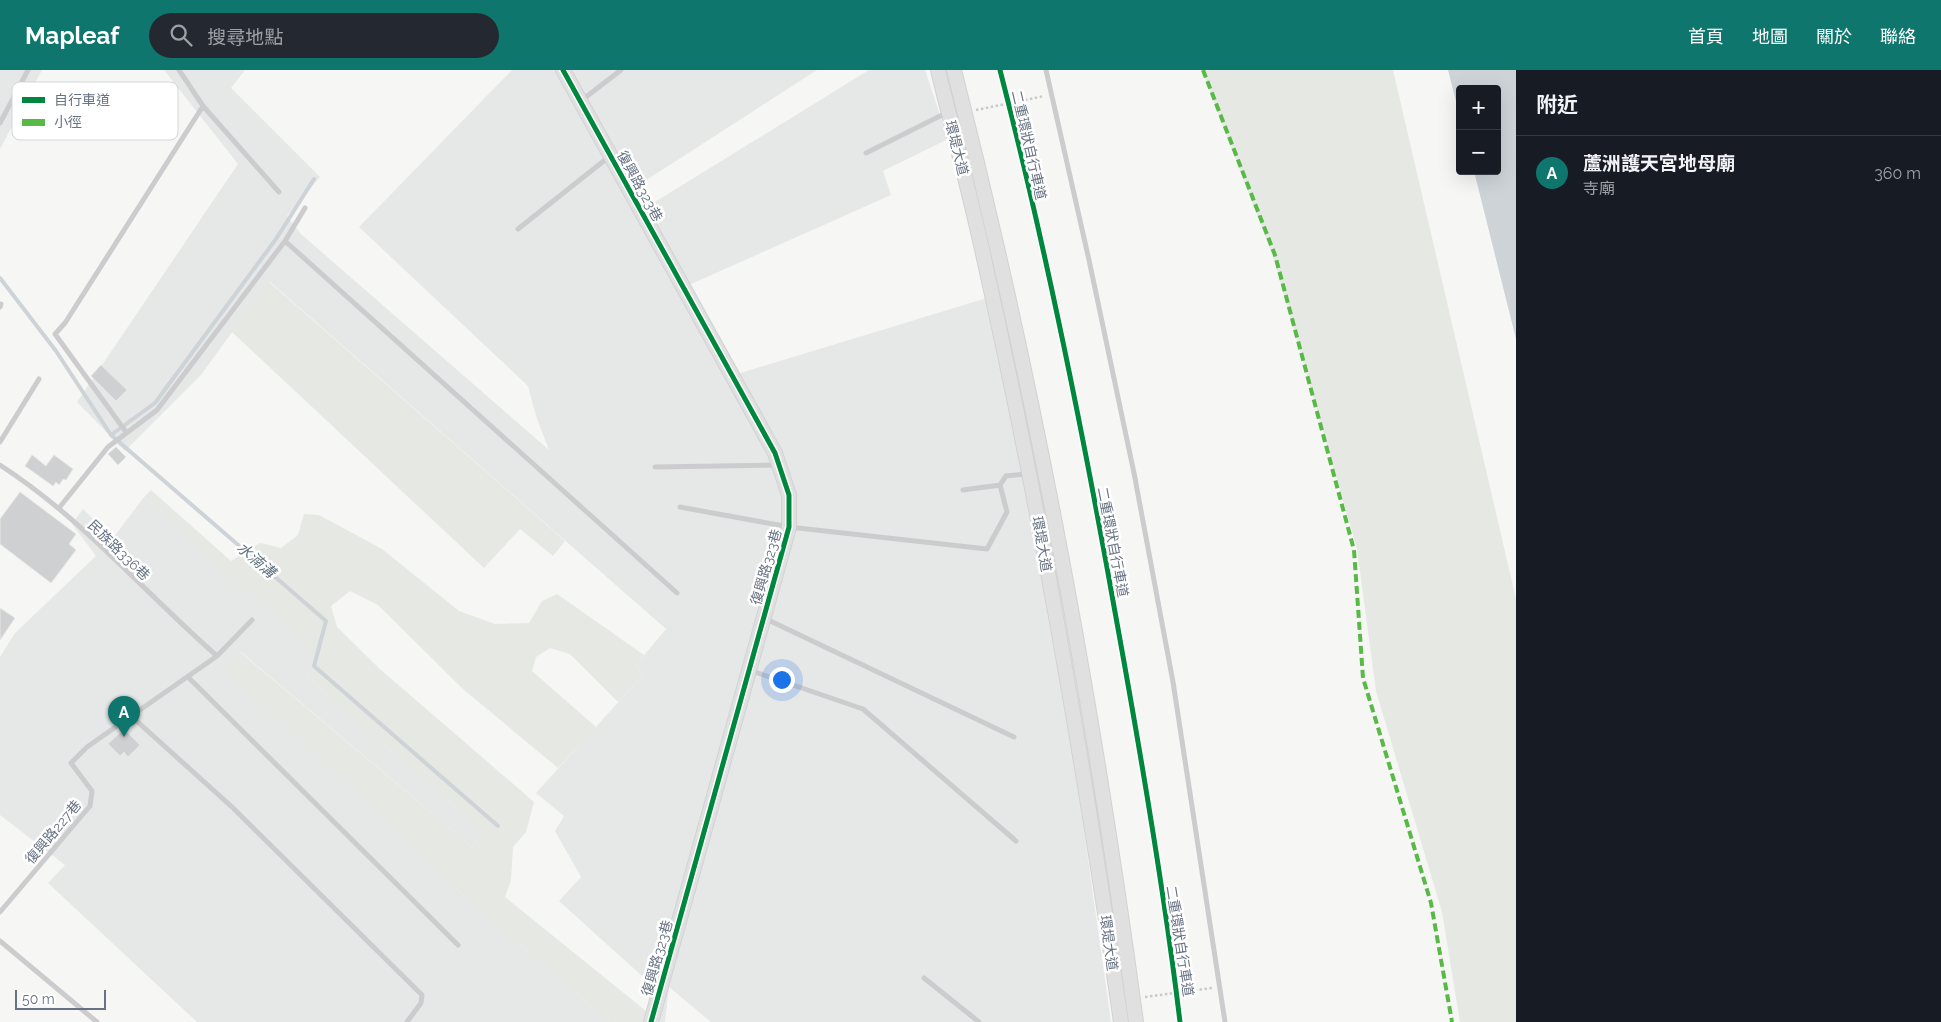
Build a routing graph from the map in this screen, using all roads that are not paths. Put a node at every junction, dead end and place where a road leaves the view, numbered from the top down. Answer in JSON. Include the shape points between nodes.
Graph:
{"nodes":[{"id":1,"x":28,"y":70,"type":"edge"},
{"id":2,"x":180,"y":70,"type":"edge"},
{"id":3,"x":564,"y":70,"type":"edge"},
{"id":4,"x":621,"y":70,"type":"edge"},
{"id":5,"x":938,"y":70,"type":"edge"},
{"id":6,"x":954,"y":70,"type":"edge"},
{"id":7,"x":1046,"y":70,"type":"edge"},
{"id":8,"x":22,"y":82,"type":"edge"},
{"id":9,"x":12,"y":100,"type":"edge"},
{"id":10,"x":580,"y":101,"type":"junction"},
{"id":11,"x":203,"y":106,"type":"junction"},
{"id":12,"x":948,"y":112,"type":"junction"},
{"id":13,"x":0,"y":123,"type":"edge"},
{"id":14,"x":866,"y":153,"type":"dead end"},
{"id":15,"x":611,"y":155,"type":"junction"},
{"id":16,"x":279,"y":192,"type":"dead end"},
{"id":17,"x":305,"y":208,"type":"dead end"},
{"id":18,"x":518,"y":229,"type":"dead end"},
{"id":19,"x":285,"y":241,"type":"junction"},
{"id":20,"x":39,"y":379,"type":"dead end"},
{"id":21,"x":126,"y":432,"type":"junction"},
{"id":22,"x":0,"y":442,"type":"edge"},
{"id":23,"x":780,"y":465,"type":"junction"},
{"id":24,"x":0,"y":466,"type":"edge"},
{"id":25,"x":655,"y":468,"type":"dead end"},
{"id":26,"x":1029,"y":474,"type":"junction"},
{"id":27,"x":1000,"y":485,"type":"junction"},
{"id":28,"x":963,"y":490,"type":"dead end"},
{"id":29,"x":680,"y":507,"type":"dead end"},
{"id":30,"x":59,"y":508,"type":"junction"},
{"id":31,"x":789,"y":527,"type":"junction"},
{"id":32,"x":677,"y":593,"type":"dead end"},
{"id":33,"x":763,"y":618,"type":"junction"},
{"id":34,"x":252,"y":620,"type":"dead end"},
{"id":35,"x":218,"y":656,"type":"junction"},
{"id":36,"x":749,"y":670,"type":"junction"},
{"id":37,"x":188,"y":678,"type":"junction"},
{"id":38,"x":130,"y":716,"type":"junction"},
{"id":39,"x":1014,"y":737,"type":"dead end"},
{"id":40,"x":1016,"y":841,"type":"dead end"},
{"id":41,"x":0,"y":912,"type":"edge"},
{"id":42,"x":0,"y":941,"type":"edge"},
{"id":43,"x":458,"y":944,"type":"dead end"},
{"id":44,"x":924,"y":978,"type":"dead end"},
{"id":45,"x":97,"y":1022,"type":"edge"},
{"id":46,"x":408,"y":1022,"type":"edge"},
{"id":47,"x":651,"y":1022,"type":"edge"},
{"id":48,"x":979,"y":1022,"type":"edge"},
{"id":49,"x":1121,"y":1022,"type":"edge"},
{"id":50,"x":1136,"y":1022,"type":"edge"},
{"id":51,"x":1225,"y":1022,"type":"edge"}],
"edges":[{"from":1,"to":8,"type":"lane"},
{"from":2,"to":11,"type":"lane"},
{"from":3,"to":10,"type":"street","name":"復興路323巷"},
{"from":4,"to":10,"type":"lane"},
{"from":5,"to":12,"type":"street","name":"環堤大道"},
{"from":6,"to":50,"type":"street","name":"環堤大道","via":[[1012,312],[1045,471],[1113,855]]},
{"from":7,"to":51,"type":"lane","via":[[1134,473],[1173,682]]},
{"from":9,"to":13,"type":"lane"},
{"from":10,"to":15,"type":"street","name":"復興路323巷"},
{"from":11,"to":16,"type":"lane"},
{"from":11,"to":21,"type":"lane","via":[[66,323],[55,334]]},
{"from":12,"to":14,"type":"lane"},
{"from":12,"to":26,"type":"street","name":"環堤大道","via":[[981,244]]},
{"from":15,"to":18,"type":"lane"},
{"from":15,"to":23,"type":"street","name":"復興路323巷"},
{"from":17,"to":19,"type":"lane"},
{"from":19,"to":21,"type":"lane","via":[[157,410]]},
{"from":19,"to":32,"type":"lane"},
{"from":20,"to":22,"type":"lane"},
{"from":21,"to":30,"type":"lane","via":[[108,446]]},
{"from":23,"to":25,"type":"lane"},
{"from":23,"to":31,"type":"street","name":"復興路323巷","via":[[789,496]]},
{"from":24,"to":30,"type":"lane","name":"民族路336巷"},
{"from":26,"to":27,"type":"lane","via":[[1006,476]]},
{"from":26,"to":49,"type":"street","name":"環堤大道","via":[[1090,814]]},
{"from":27,"to":28,"type":"lane"},
{"from":27,"to":31,"type":"lane","via":[[1008,512],[987,549]]},
{"from":29,"to":31,"type":"lane"},
{"from":30,"to":35,"type":"lane","name":"民族路336巷"},
{"from":31,"to":33,"type":"street","name":"復興路323巷"},
{"from":33,"to":36,"type":"street","name":"復興路323巷"},
{"from":33,"to":39,"type":"lane"},
{"from":34,"to":35,"type":"lane","name":"復興路227巷"},
{"from":35,"to":37,"type":"lane","name":"復興路227巷"},
{"from":36,"to":40,"type":"lane","via":[[864,709]]},
{"from":36,"to":47,"type":"street","name":"復興路323巷"},
{"from":37,"to":38,"type":"lane","name":"復興路227巷"},
{"from":37,"to":43,"type":"lane"},
{"from":38,"to":41,"type":"lane","name":"復興路227巷","via":[[87,747],[71,763],[92,791],[90,806]]},
{"from":38,"to":46,"type":"lane","via":[[232,807],[422,995]]},
{"from":42,"to":45,"type":"lane"},
{"from":44,"to":48,"type":"lane"}]}
